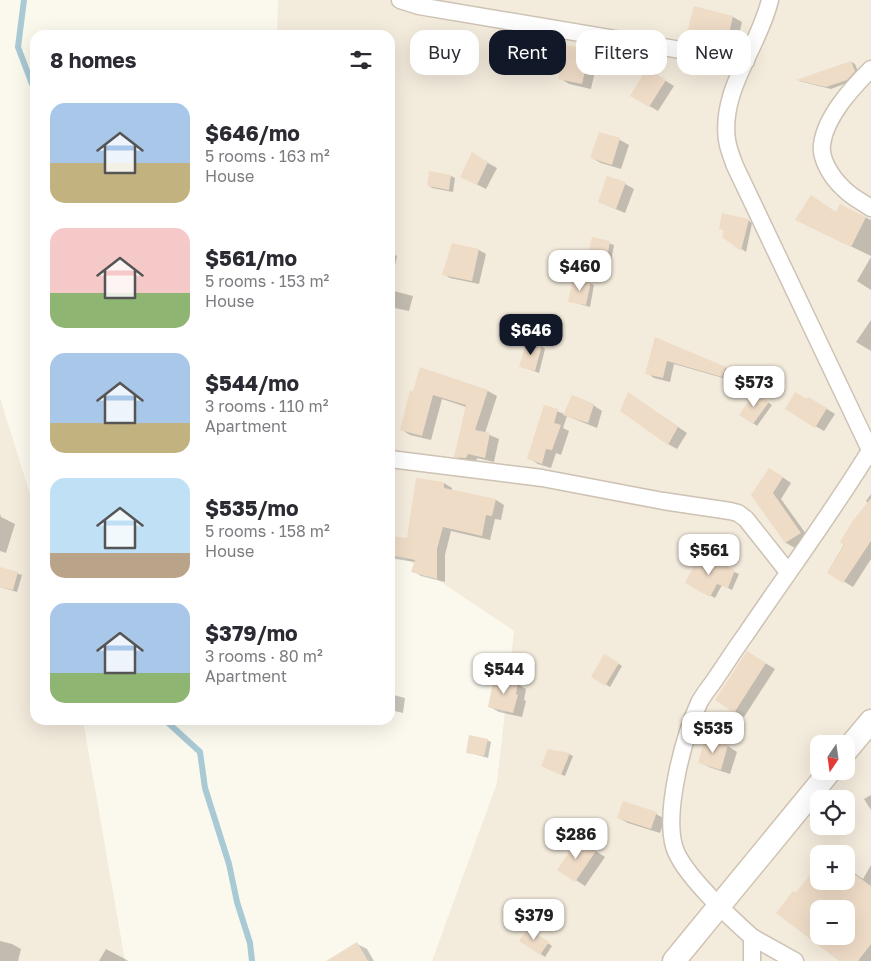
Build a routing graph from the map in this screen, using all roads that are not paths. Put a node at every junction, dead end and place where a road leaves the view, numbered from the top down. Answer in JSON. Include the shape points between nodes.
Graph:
{"nodes":[{"id":1,"x":400,"y":0,"type":"edge"},
{"id":2,"x":770,"y":0,"type":"edge"},
{"id":3,"x":677,"y":49,"type":"edge"},
{"id":4,"x":751,"y":50,"type":"edge"},
{"id":5,"x":871,"y":69,"type":"edge"},
{"id":6,"x":739,"y":75,"type":"edge"},
{"id":7,"x":871,"y":208,"type":"edge"},
{"id":8,"x":871,"y":450,"type":"edge"},
{"id":9,"x":395,"y":460,"type":"edge"},
{"id":10,"x":788,"y":572,"type":"junction"},
{"id":11,"x":871,"y":722,"type":"edge"},
{"id":12,"x":855,"y":741,"type":"edge"},
{"id":13,"x":823,"y":780,"type":"edge"},
{"id":14,"x":718,"y":906,"type":"junction"},
{"id":15,"x":752,"y":937,"type":"junction"},
{"id":16,"x":674,"y":961,"type":"edge"},
{"id":17,"x":752,"y":961,"type":"edge"},
{"id":18,"x":794,"y":961,"type":"edge"}],
"edges":[{"from":1,"to":3,"type":"street","via":[[419,6]]},
{"from":2,"to":4,"type":"street"},
{"from":5,"to":7,"type":"street","via":[[850,90],[826,128],[821,146],[826,166],[843,188]]},
{"from":6,"to":8,"type":"street","via":[[727,115],[727,140],[735,166]]},
{"from":8,"to":10,"type":"street"},
{"from":9,"to":10,"type":"street","via":[[542,478],[730,510],[746,519]]},
{"from":10,"to":14,"type":"street","via":[[700,702],[684,744],[675,785],[674,847]]},
{"from":11,"to":12,"type":"main road"},
{"from":13,"to":14,"type":"main road"},
{"from":14,"to":15,"type":"street"},
{"from":14,"to":16,"type":"main road"},
{"from":15,"to":17,"type":"street"},
{"from":15,"to":18,"type":"street"}]}
